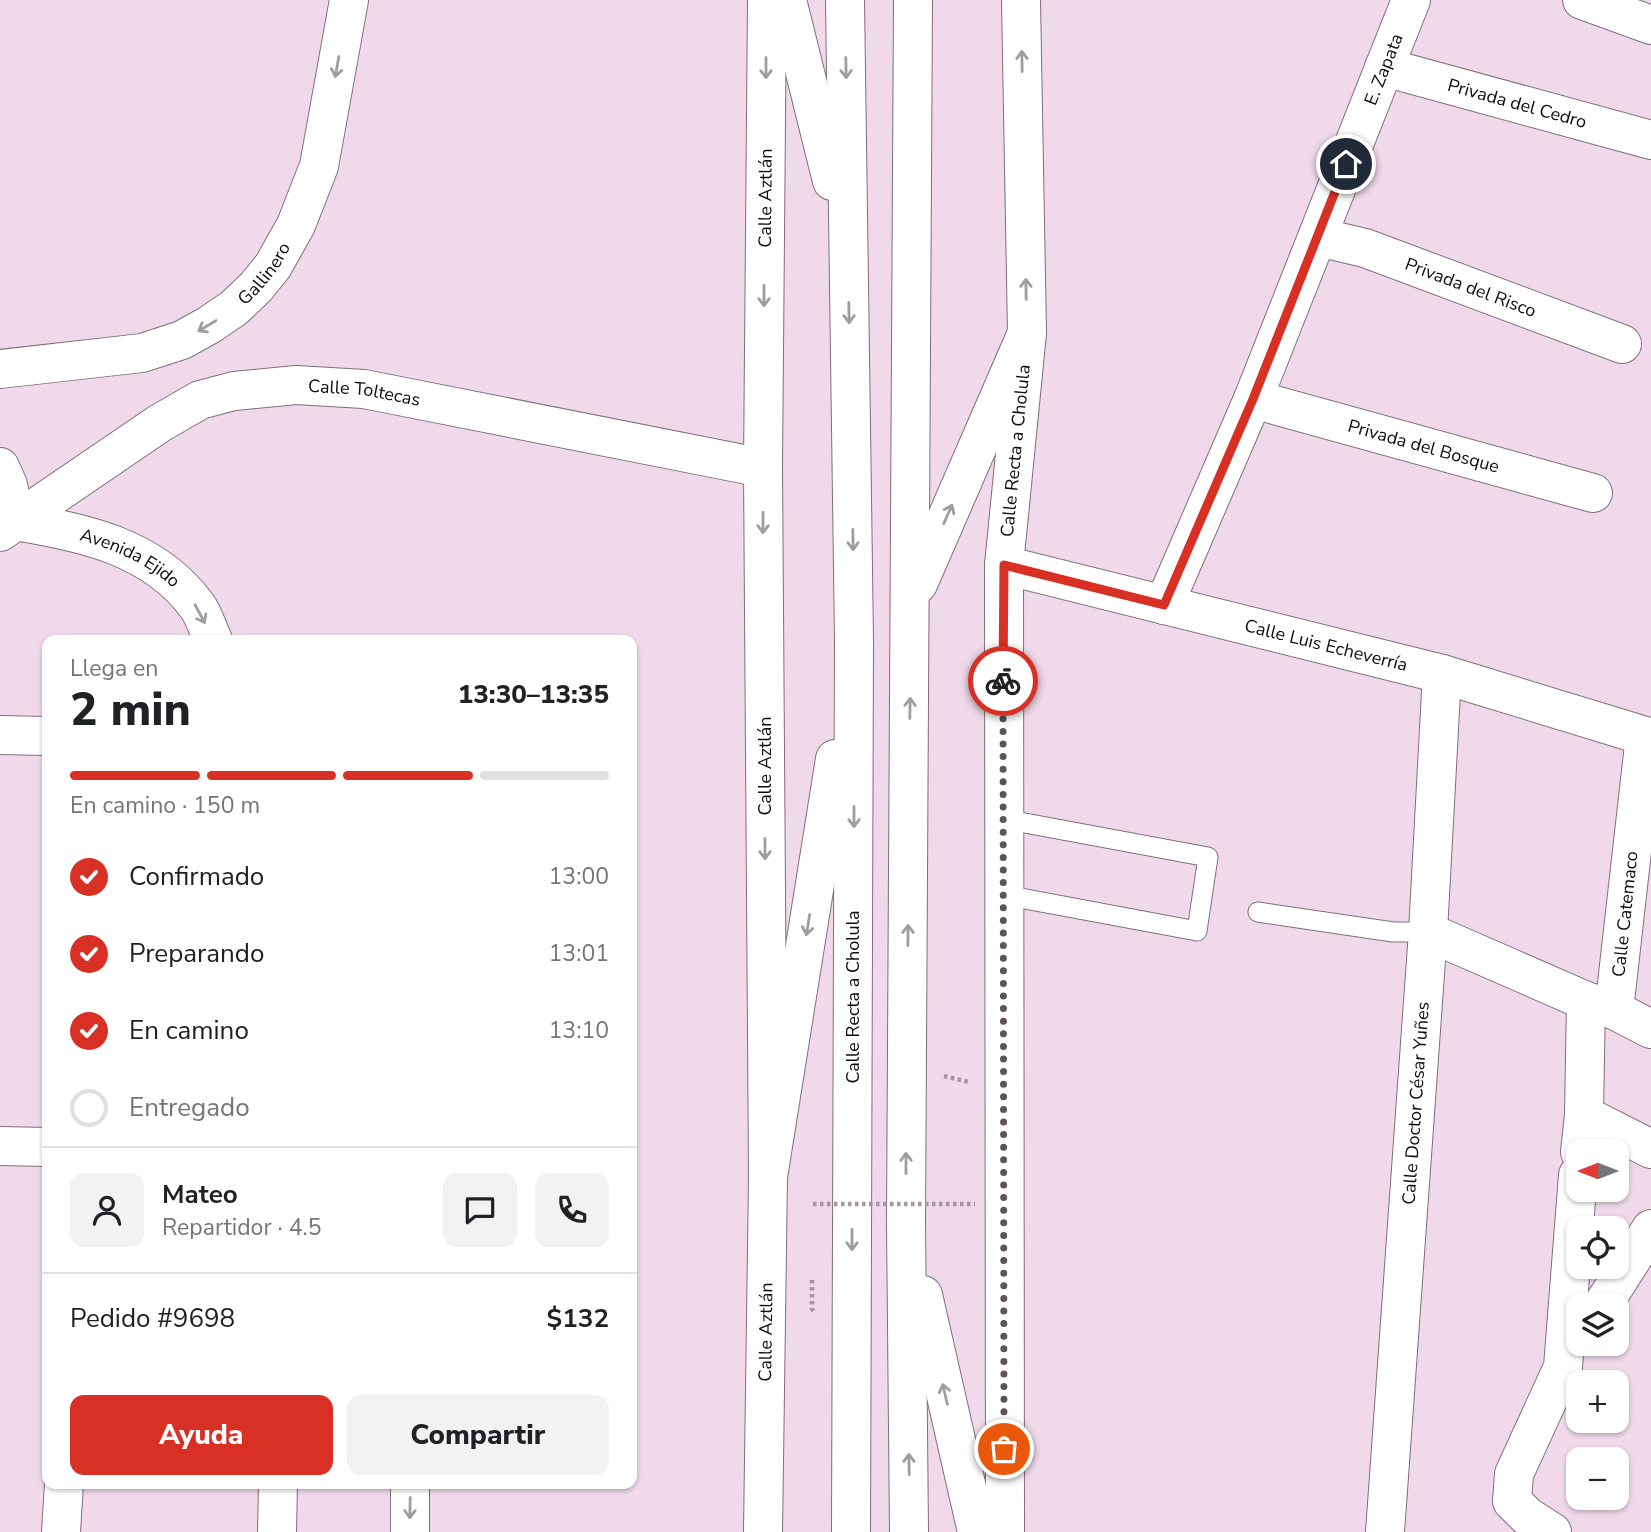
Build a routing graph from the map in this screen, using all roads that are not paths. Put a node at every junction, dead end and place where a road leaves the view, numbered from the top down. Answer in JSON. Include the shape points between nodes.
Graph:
{"nodes":[{"id":1,"x":349,"y":0,"type":"edge"},
{"id":2,"x":767,"y":0,"type":"edge"},
{"id":3,"x":787,"y":0,"type":"edge"},
{"id":4,"x":845,"y":0,"type":"edge"},
{"id":5,"x":914,"y":0,"type":"edge"},
{"id":6,"x":1021,"y":0,"type":"edge"},
{"id":7,"x":1410,"y":0,"type":"edge"},
{"id":8,"x":1582,"y":0,"type":"edge"},
{"id":9,"x":1651,"y":25,"type":"edge"},
{"id":10,"x":1384,"y":67,"type":"junction"},
{"id":11,"x":1651,"y":140,"type":"edge"},
{"id":12,"x":1318,"y":237,"type":"junction"},
{"id":13,"x":848,"y":245,"type":"junction"},
{"id":14,"x":1027,"y":333,"type":"junction"},
{"id":15,"x":1622,"y":344,"type":"dead end"},
{"id":16,"x":0,"y":369,"type":"edge"},
{"id":17,"x":1253,"y":399,"type":"junction"},
{"id":18,"x":0,"y":467,"type":"edge"},
{"id":19,"x":763,"y":468,"type":"junction"},
{"id":20,"x":1593,"y":493,"type":"dead end"},
{"id":21,"x":8,"y":526,"type":"edge"},
{"id":22,"x":1004,"y":565,"type":"junction"},
{"id":23,"x":911,"y":599,"type":"junction"},
{"id":24,"x":1164,"y":605,"type":"junction"},
{"id":25,"x":210,"y":635,"type":"edge"},
{"id":26,"x":854,"y":640,"type":"junction"},
{"id":27,"x":1442,"y":674,"type":"junction"},
{"id":28,"x":0,"y":735,"type":"edge"},
{"id":29,"x":42,"y":736,"type":"edge"},
{"id":30,"x":1645,"y":736,"type":"joint"},
{"id":31,"x":1003,"y":818,"type":"junction"},
{"id":32,"x":1004,"y":895,"type":"junction"},
{"id":33,"x":1258,"y":912,"type":"dead end"},
{"id":34,"x":1428,"y":932,"type":"junction"},
{"id":35,"x":1600,"y":1005,"type":"junction"},
{"id":36,"x":1651,"y":1029,"type":"edge"},
{"id":37,"x":1582,"y":1133,"type":"edge"},
{"id":38,"x":0,"y":1146,"type":"edge"},
{"id":39,"x":42,"y":1147,"type":"edge"},
{"id":40,"x":1651,"y":1149,"type":"edge"},
{"id":41,"x":768,"y":1177,"type":"junction"},
{"id":42,"x":1577,"y":1202,"type":"edge"},
{"id":43,"x":906,"y":1222,"type":"junction"},
{"id":44,"x":1651,"y":1228,"type":"edge"},
{"id":45,"x":1573,"y":1293,"type":"edge"},
{"id":46,"x":1610,"y":1293,"type":"edge"},
{"id":47,"x":1570,"y":1356,"type":"edge"},
{"id":48,"x":64,"y":1489,"type":"edge"},
{"id":49,"x":278,"y":1489,"type":"edge"},
{"id":50,"x":410,"y":1489,"type":"edge"},
{"id":51,"x":61,"y":1532,"type":"edge"},
{"id":52,"x":277,"y":1532,"type":"edge"},
{"id":53,"x":410,"y":1532,"type":"edge"},
{"id":54,"x":763,"y":1532,"type":"edge"},
{"id":55,"x":852,"y":1532,"type":"edge"},
{"id":56,"x":909,"y":1532,"type":"edge"},
{"id":57,"x":977,"y":1532,"type":"edge"},
{"id":58,"x":1005,"y":1532,"type":"edge"},
{"id":59,"x":1385,"y":1532,"type":"edge"},
{"id":60,"x":1552,"y":1532,"type":"edge"}],
"edges":[{"from":1,"to":16,"type":"main road","name":"Gallinero","one_way":true,"via":[[319,166],[296,225],[256,287],[209,325],[142,353]]},
{"from":2,"to":19,"type":"main road","name":"Calle Aztlán","one_way":true},
{"from":3,"to":13,"type":"main road"},
{"from":4,"to":13,"type":"main road","name":"Calle Recta a Cholula","one_way":true},
{"from":5,"to":23,"type":"main road"},
{"from":14,"to":6,"type":"main road","name":"Calle Recta a Cholula","one_way":true},
{"from":7,"to":10,"type":"main road","name":"E. Zapata"},
{"from":8,"to":9,"type":"main road"},
{"from":10,"to":11,"type":"main road","name":"Privada del Cedro"},
{"from":10,"to":12,"type":"main road","name":"E. Zapata"},
{"from":12,"to":15,"type":"main road","name":"Privada del Risco","via":[[1365,248]]},
{"from":12,"to":17,"type":"main road","name":"E. Zapata"},
{"from":13,"to":26,"type":"main road","name":"Calle Recta a Cholula","one_way":true},
{"from":14,"to":22,"type":"main road","name":"Calle Recta a Cholula"},
{"from":23,"to":14,"type":"main road","one_way":true},
{"from":17,"to":20,"type":"main road","name":"Privada del Bosque"},
{"from":17,"to":24,"type":"main road","name":"E. Zapata"},
{"from":18,"to":21,"type":"main road","via":[[8,485]]},
{"from":19,"to":21,"type":"main road","name":"Calle Toltecas","via":[[364,389],[296,385],[234,391],[200,400]]},
{"from":19,"to":41,"type":"main road","name":"Calle Aztlán","one_way":true},
{"from":21,"to":25,"type":"main road","name":"Avenida Ejido","one_way":true,"via":[[87,534],[124,548],[163,570],[198,607]]},
{"from":22,"to":24,"type":"main road","name":"Calle Luis Echeverría"},
{"from":22,"to":31,"type":"main road","name":"Calle Recta a Cholula"},
{"from":43,"to":23,"type":"main road","one_way":true},
{"from":24,"to":27,"type":"main road","name":"Calle Luis Echeverría"},
{"from":26,"to":41,"type":"main road","one_way":true},
{"from":26,"to":55,"type":"main road","name":"Calle Recta a Cholula","one_way":true},
{"from":27,"to":30,"type":"main road","name":"Calle Luis Echeverría"},
{"from":27,"to":34,"type":"main road","name":"Calle Doctor César Yuñes"},
{"from":28,"to":29,"type":"main road"},
{"from":30,"to":35,"type":"main road","name":"Calle Catemaco"},
{"from":31,"to":32,"type":"main road","name":"Calle Recta a Cholula"},
{"from":31,"to":32,"type":"lane","via":[[1208,857],[1197,931]]},
{"from":32,"to":58,"type":"main road","name":"Calle Recta a Cholula"},
{"from":33,"to":34,"type":"lane","via":[[1393,932]]},
{"from":34,"to":35,"type":"main road"},
{"from":34,"to":59,"type":"main road","name":"Calle Doctor César Yuñes"},
{"from":35,"to":36,"type":"main road"},
{"from":35,"to":37,"type":"main road","name":"Calle Catemaco"},
{"from":37,"to":40,"type":"main road","name":"Calle Catemaco"},
{"from":38,"to":39,"type":"main road"},
{"from":41,"to":54,"type":"main road","name":"Calle Aztlán"},
{"from":42,"to":45,"type":"main road"},
{"from":56,"to":43,"type":"main road","one_way":true},
{"from":57,"to":43,"type":"main road","one_way":true},
{"from":44,"to":46,"type":"main road"},
{"from":47,"to":60,"type":"main road","via":[[1514,1474],[1512,1501]]},
{"from":48,"to":51,"type":"main road"},
{"from":49,"to":52,"type":"main road"},
{"from":50,"to":53,"type":"main road","one_way":true}]}
